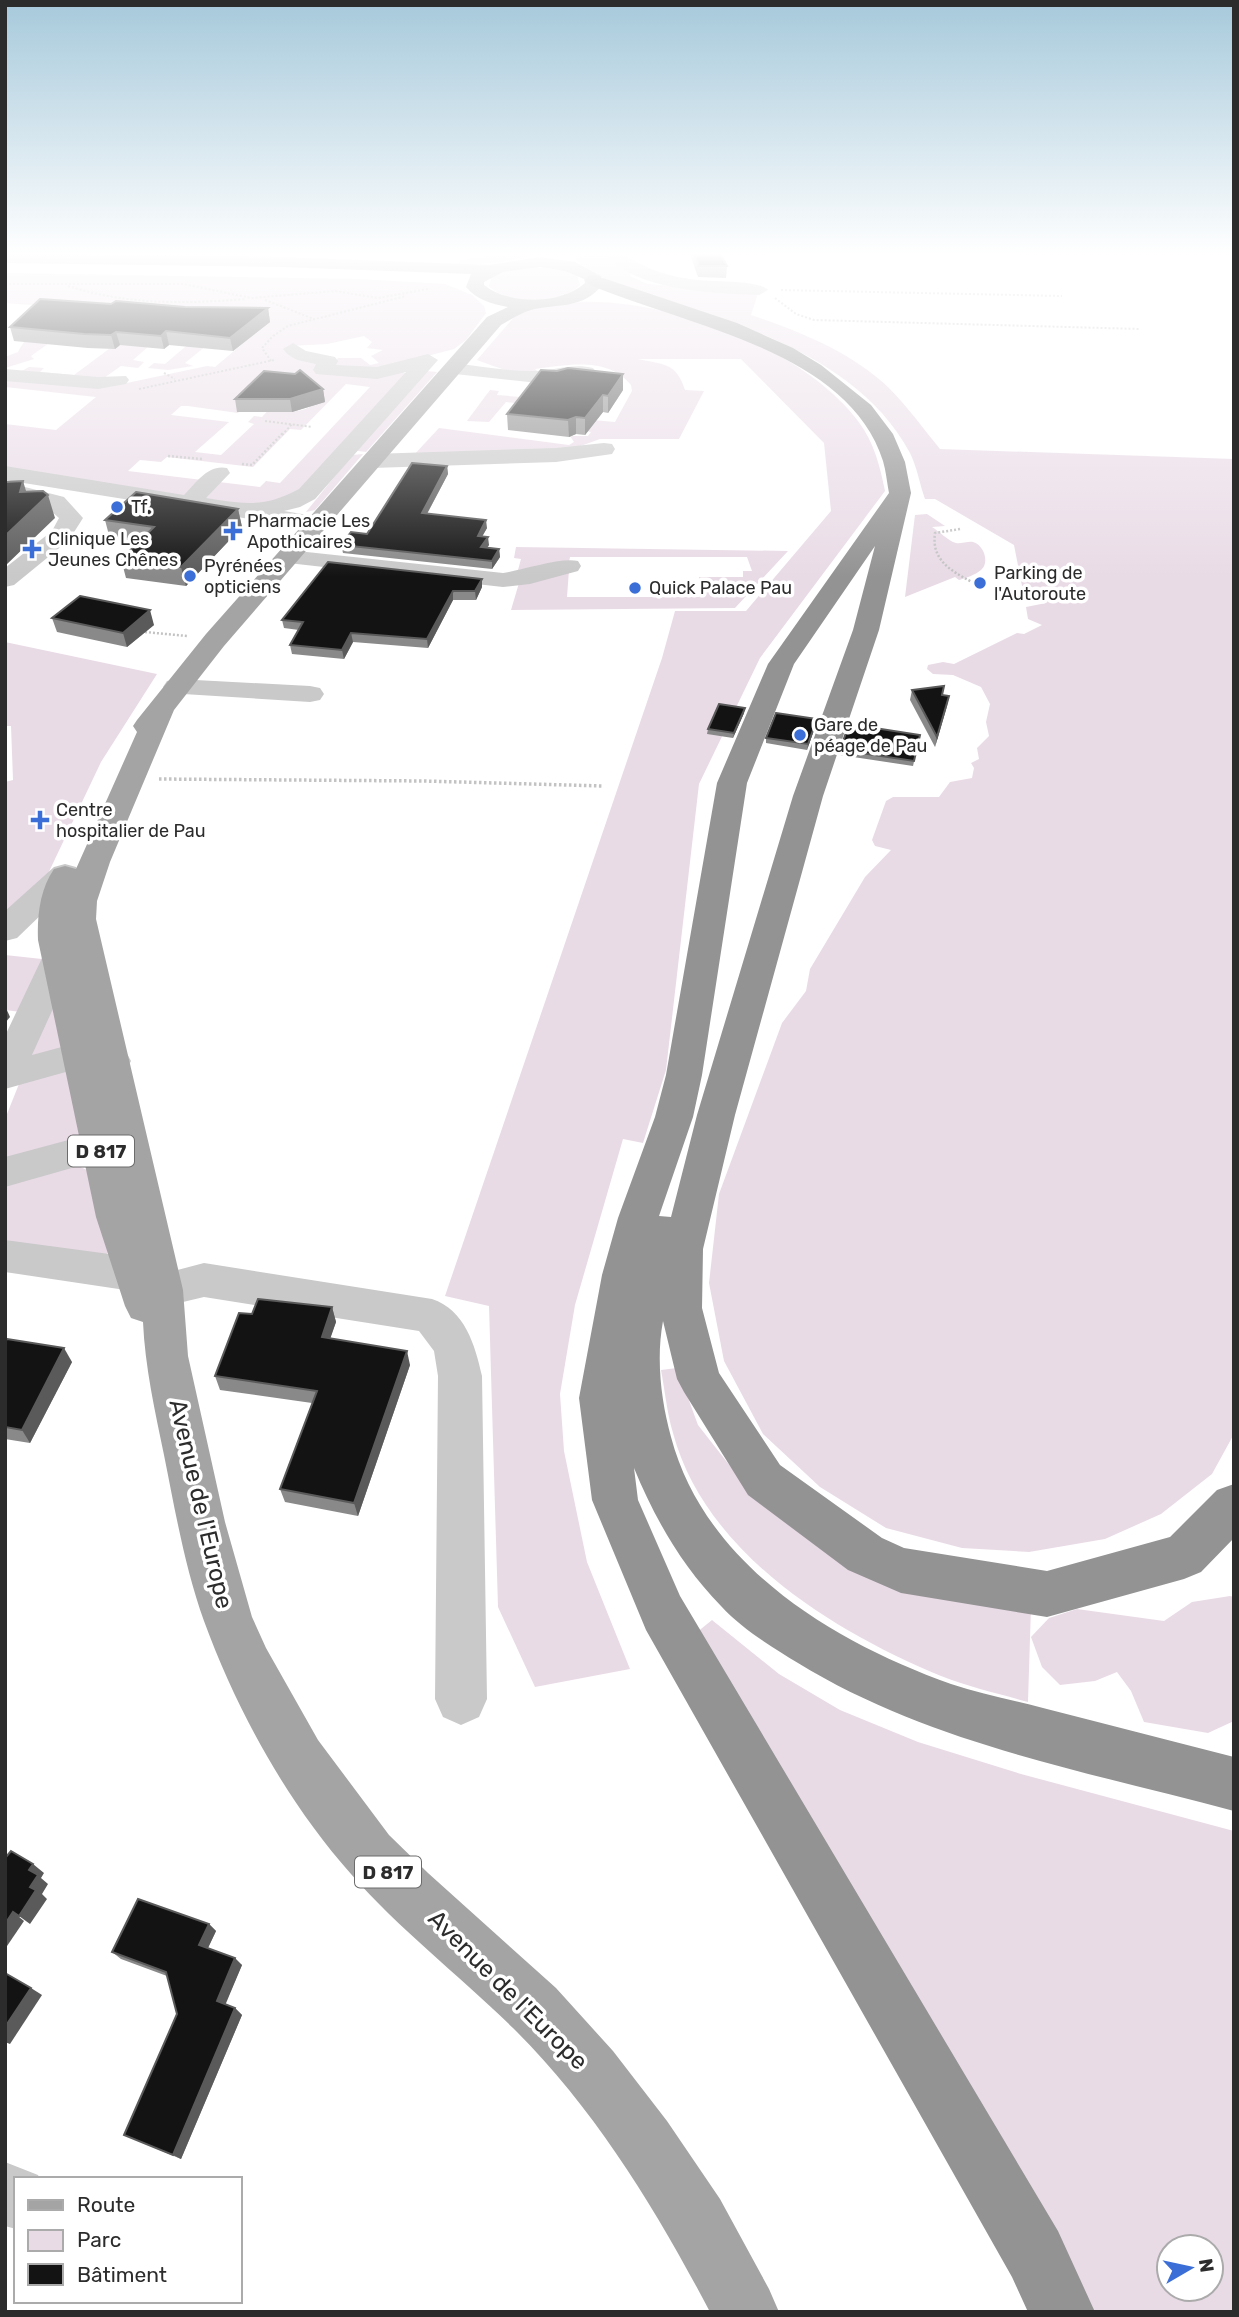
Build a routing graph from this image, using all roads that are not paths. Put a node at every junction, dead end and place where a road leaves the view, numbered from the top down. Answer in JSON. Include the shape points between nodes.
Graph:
{"nodes":[{"id":1,"x":328,"y":361,"type":"edge"},
{"id":2,"x":432,"y":361,"type":"edge"},
{"id":3,"x":799,"y":361,"type":"edge"},
{"id":4,"x":458,"y":362,"type":"joint"},
{"id":5,"x":419,"y":368,"type":"junction"},
{"id":6,"x":5,"y":375,"type":"edge"},
{"id":7,"x":606,"y":378,"type":"edge"},
{"id":8,"x":132,"y":380,"type":"road end"},
{"id":9,"x":604,"y":449,"type":"dead end"},
{"id":10,"x":372,"y":461,"type":"junction"},
{"id":11,"x":222,"y":466,"type":"road end"},
{"id":12,"x":5,"y":473,"type":"edge"},
{"id":13,"x":900,"y":493,"type":"junction"},
{"id":14,"x":5,"y":494,"type":"edge"},
{"id":15,"x":189,"y":502,"type":"junction"},
{"id":16,"x":239,"y":510,"type":"junction"},
{"id":17,"x":318,"y":523,"type":"junction"},
{"id":18,"x":288,"y":557,"type":"junction"},
{"id":19,"x":569,"y":566,"type":"dead end"},
{"id":20,"x":5,"y":580,"type":"edge"},
{"id":21,"x":310,"y":694,"type":"dead end"},
{"id":22,"x":169,"y":696,"type":"junction"},
{"id":23,"x":65,"y":874,"type":"junction"},
{"id":24,"x":5,"y":930,"type":"edge"},
{"id":25,"x":5,"y":943,"type":"edge"},
{"id":26,"x":58,"y":952,"type":"junction"},
{"id":27,"x":97,"y":1058,"type":"junction"},
{"id":28,"x":5,"y":1075,"type":"edge"},
{"id":29,"x":127,"y":1118,"type":"junction"},
{"id":30,"x":692,"y":1127,"type":"junction"},
{"id":31,"x":100,"y":1146,"type":"junction"},
{"id":32,"x":5,"y":1171,"type":"edge"},
{"id":33,"x":5,"y":1256,"type":"edge"},
{"id":34,"x":147,"y":1282,"type":"junction"},
{"id":35,"x":1234,"y":1505,"type":"edge"},
{"id":36,"x":461,"y":1699,"type":"dead end"},
{"id":37,"x":1219,"y":1780,"type":"edge"},
{"id":38,"x":746,"y":2312,"type":"edge"},
{"id":39,"x":1062,"y":2312,"type":"edge"}],
"edges":[{"from":1,"to":5,"type":"street","via":[[323,370],[365,373]]},
{"from":2,"to":5,"type":"street"},
{"from":3,"to":13,"type":"highway","via":[[840,388],[882,434],[898,470]]},
{"from":4,"to":7,"type":"street","via":[[538,377],[585,372]]},
{"from":4,"to":10,"type":"main road","name":"Avenue de l'Europe","number":"D 817"},
{"from":5,"to":16,"type":"street","via":[[307,494],[282,505]]},
{"from":6,"to":8,"type":"street","via":[[98,383]]},
{"from":9,"to":10,"type":"street","via":[[556,455]]},
{"from":10,"to":17,"type":"main road","name":"Avenue de l'Europe","number":"D 817"},
{"from":11,"to":15,"type":"street"},
{"from":12,"to":15,"type":"street"},
{"from":13,"to":30,"type":"highway","via":[[866,630]]},
{"from":13,"to":30,"type":"highway","via":[[781,664],[732,783],[684,1075]]},
{"from":14,"to":20,"type":"street","via":[[48,497],[71,517],[61,535]]},
{"from":15,"to":16,"type":"street"},
{"from":16,"to":17,"type":"street"},
{"from":17,"to":18,"type":"main road","name":"Avenue de l'Europe","number":"D 817"},
{"from":18,"to":19,"type":"street","via":[[516,579]]},
{"from":18,"to":22,"type":"main road","name":"Avenue de l'Europe","number":"D 817"},
{"from":21,"to":22,"type":"street"},
{"from":22,"to":23,"type":"main road","name":"Avenue de l'Europe","number":"D 817","via":[[109,776]]},
{"from":22,"to":27,"type":"main road","name":"Avenue de l'Europe","number":"D 817","via":[[86,881],[80,919]]},
{"from":23,"to":24,"type":"street"},
{"from":23,"to":26,"type":"main road","name":"Avenue de l'Europe","number":"D 817","via":[[53,921]]},
{"from":25,"to":26,"type":"street","via":[[25,940]]},
{"from":26,"to":27,"type":"main road","name":"Avenue de l'Europe","number":"D 817"},
{"from":26,"to":28,"type":"street"},
{"from":27,"to":28,"type":"street"},
{"from":27,"to":29,"type":"main road","name":"Avenue de l'Europe","number":"D 817"},
{"from":27,"to":31,"type":"main road","name":"Avenue de l'Europe","number":"D 817"},
{"from":29,"to":31,"type":"street"},
{"from":29,"to":34,"type":"main road","name":"Avenue de l'Europe","number":"D 817"},
{"from":30,"to":35,"type":"highway","via":[[681,1308],[699,1379],[764,1480],[866,1554],[901,1570],[1047,1594],[1184,1556]]},
{"from":30,"to":37,"type":"highway","via":[[653,1263],[641,1326],[639,1400],[656,1467],[670,1500],[708,1556],[740,1592],[792,1631],[857,1670],[951,1710]]},
{"from":30,"to":39,"type":"highway","via":[[638,1218],[623,1275],[601,1398],[615,1500],[663,1612],[1035,2254]]},
{"from":31,"to":32,"type":"street"},
{"from":31,"to":34,"type":"main road","name":"Avenue de l'Europe","number":"D 817"},
{"from":33,"to":34,"type":"street"},
{"from":34,"to":36,"type":"street","via":[[204,1280],[432,1316],[454,1345],[460,1376]]},
{"from":34,"to":38,"type":"main road","name":"Avenue de l'Europe","number":"D 817","via":[[228,1619],[299,1759],[370,1854],[535,2009],[592,2072],[697,2222]]}]}
